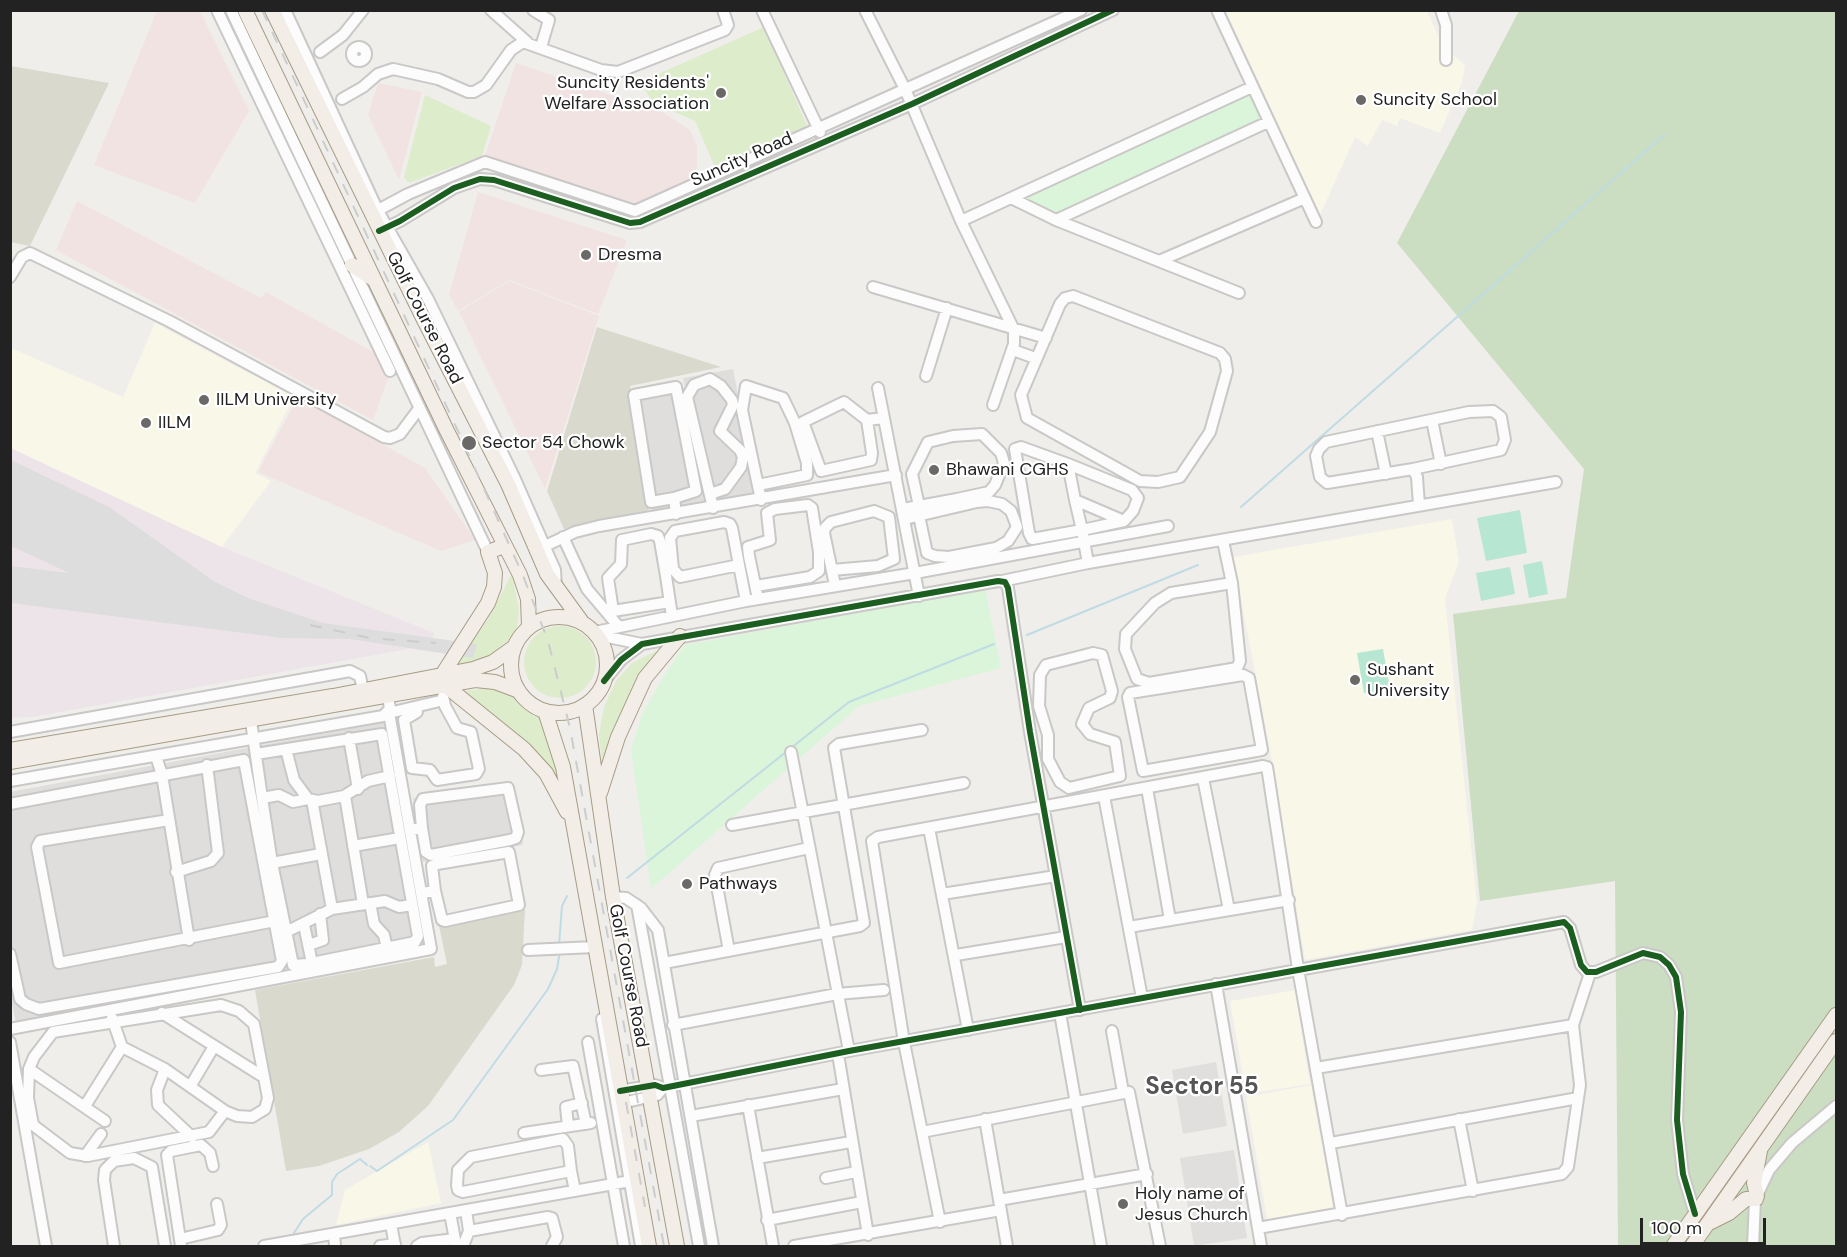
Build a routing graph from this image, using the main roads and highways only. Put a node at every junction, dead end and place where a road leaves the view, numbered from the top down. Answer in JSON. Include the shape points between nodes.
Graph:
{"nodes":[{"id":1,"x":245,"y":10,"type":"edge"},
{"id":2,"x":272,"y":10,"type":"edge"},
{"id":3,"x":352,"y":265,"type":"road end"},
{"id":4,"x":375,"y":280,"type":"junction"},
{"id":5,"x":504,"y":546,"type":"junction"},
{"id":6,"x":582,"y":622,"type":"junction"},
{"id":7,"x":529,"y":627,"type":"junction"},
{"id":8,"x":680,"y":636,"type":"road end"},
{"id":9,"x":514,"y":647,"type":"junction"},
{"id":10,"x":444,"y":691,"type":"junction"},
{"id":11,"x":519,"y":691,"type":"junction"},
{"id":12,"x":585,"y":705,"type":"junction"},
{"id":13,"x":546,"y":711,"type":"junction"},
{"id":14,"x":10,"y":750,"type":"edge"},
{"id":15,"x":10,"y":762,"type":"edge"},
{"id":16,"x":598,"y":803,"type":"junction"},
{"id":17,"x":574,"y":830,"type":"junction"},
{"id":18,"x":1836,"y":1015,"type":"edge"},
{"id":19,"x":1836,"y":1041,"type":"edge"},
{"id":20,"x":1775,"y":1100,"type":"junction"},
{"id":21,"x":1787,"y":1109,"type":"junction"},
{"id":22,"x":1761,"y":1146,"type":"junction"},
{"id":23,"x":1707,"y":1224,"type":"junction"},
{"id":24,"x":648,"y":1246,"type":"edge"},
{"id":25,"x":677,"y":1246,"type":"edge"},
{"id":26,"x":1672,"y":1246,"type":"edge"},
{"id":27,"x":1692,"y":1246,"type":"edge"}],
"edges":[{"from":1,"to":4,"type":"main road","name":"Golf Course Road"},
{"from":2,"to":6,"type":"main road","name":"Golf Course Road","via":[[508,484],[538,555],[555,588]]},
{"from":3,"to":4,"type":"main road"},
{"from":4,"to":5,"type":"main road","name":"Golf Course Road"},
{"from":5,"to":7,"type":"main road","name":"Golf Course Road","via":[[520,574],[528,599]]},
{"from":5,"to":10,"type":"main road","via":[[488,552],[495,573],[494,587]]},
{"from":6,"to":7,"type":"main road","via":[[555,617]]},
{"from":6,"to":12,"type":"main road","via":[[596,633],[607,658],[604,681]]},
{"from":7,"to":9,"type":"main road"},
{"from":8,"to":16,"type":"main road","via":[[645,678],[603,775]]},
{"from":9,"to":10,"type":"main road"},
{"from":9,"to":11,"type":"main road","via":[[511,670]]},
{"from":10,"to":11,"type":"main road","via":[[475,680]]},
{"from":10,"to":14,"type":"main road","via":[[363,691]]},
{"from":10,"to":15,"type":"main road","via":[[388,696]]},
{"from":10,"to":17,"type":"main road","via":[[531,757],[546,773]]},
{"from":11,"to":13,"type":"main road","via":[[530,704]]},
{"from":12,"to":13,"type":"main road","via":[[566,712]]},
{"from":12,"to":16,"type":"main road","name":"Golf Course Road"},
{"from":13,"to":17,"type":"main road","name":"Golf Course Road","via":[[563,767]]},
{"from":16,"to":25,"type":"main road","name":"Golf Course Road","via":[[613,897],[658,1089]]},
{"from":17,"to":24,"type":"main road","name":"Golf Course Road","via":[[633,1180]]},
{"from":18,"to":20,"type":"main road"},
{"from":19,"to":21,"type":"main road"},
{"from":20,"to":21,"type":"main road"},
{"from":20,"to":26,"type":"main road"},
{"from":21,"to":22,"type":"main road"},
{"from":22,"to":23,"type":"main road"},
{"from":22,"to":23,"type":"main road","via":[[1756,1197],[1746,1199]]},
{"from":23,"to":27,"type":"main road"}]}
